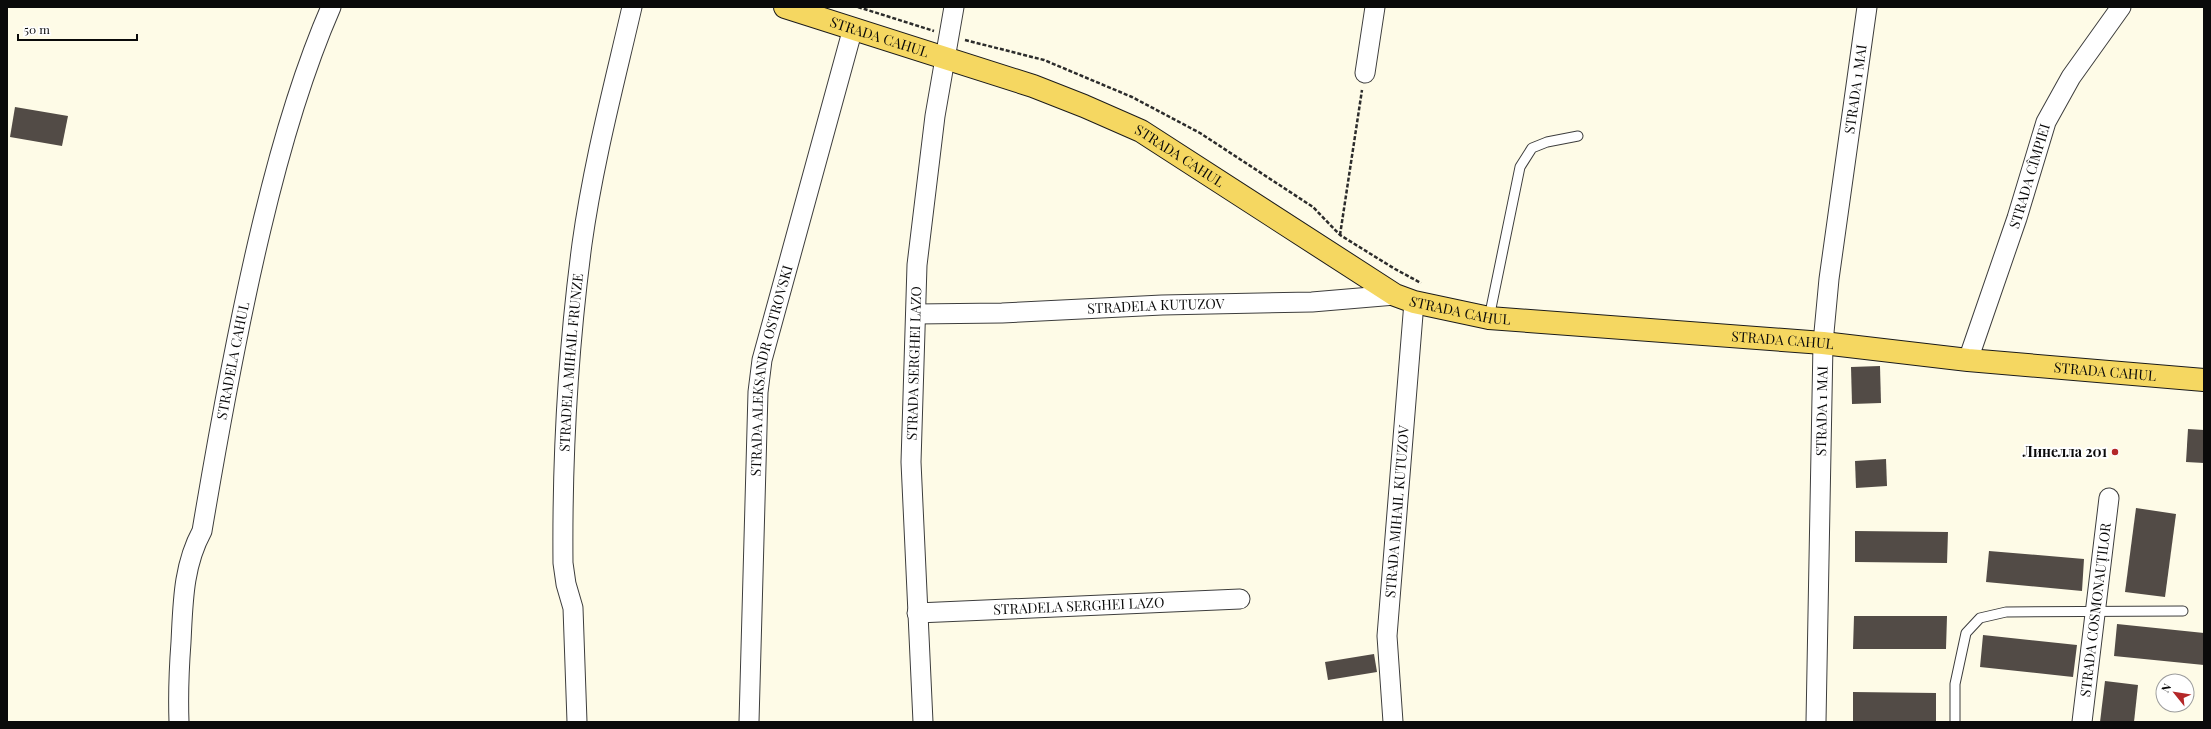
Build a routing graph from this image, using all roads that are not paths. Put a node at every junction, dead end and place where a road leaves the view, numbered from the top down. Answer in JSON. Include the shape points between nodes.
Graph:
{"nodes":[{"id":1,"x":331,"y":7,"type":"edge"},
{"id":2,"x":632,"y":7,"type":"edge"},
{"id":3,"x":785,"y":7,"type":"edge"},
{"id":4,"x":954,"y":7,"type":"edge"},
{"id":5,"x":1375,"y":7,"type":"edge"},
{"id":6,"x":1867,"y":7,"type":"edge"},
{"id":7,"x":2121,"y":7,"type":"edge"},
{"id":8,"x":853,"y":28,"type":"junction"},
{"id":9,"x":945,"y":58,"type":"junction"},
{"id":10,"x":1365,"y":73,"type":"road end"},
{"id":11,"x":1578,"y":136,"type":"dead end"},
{"id":12,"x":1405,"y":298,"type":"junction"},
{"id":13,"x":916,"y":314,"type":"junction"},
{"id":14,"x":1489,"y":318,"type":"junction"},
{"id":15,"x":1823,"y":343,"type":"junction"},
{"id":16,"x":1968,"y":360,"type":"junction"},
{"id":17,"x":2204,"y":380,"type":"edge"},
{"id":18,"x":2109,"y":498,"type":"dead end"},
{"id":19,"x":1240,"y":599,"type":"dead end"},
{"id":20,"x":2182,"y":611,"type":"dead end"},
{"id":21,"x":2096,"y":612,"type":"junction"},
{"id":22,"x":917,"y":613,"type":"junction"},
{"id":23,"x":179,"y":722,"type":"edge"},
{"id":24,"x":576,"y":722,"type":"edge"},
{"id":25,"x":749,"y":722,"type":"edge"},
{"id":26,"x":923,"y":722,"type":"edge"},
{"id":27,"x":1393,"y":722,"type":"edge"},
{"id":28,"x":1816,"y":722,"type":"edge"},
{"id":29,"x":1955,"y":722,"type":"edge"},
{"id":30,"x":2082,"y":722,"type":"edge"}],
"edges":[{"from":1,"to":23,"type":"street","name":"STRADELA CAHUL","via":[[314,45],[277,163],[243,304],[202,531],[193,548],[187,569],[178,686]]},
{"from":2,"to":24,"type":"street","name":"STRADELA MIHAIL FRUNZE","via":[[599,148],[583,242],[564,429],[563,564],[573,608]]},
{"from":3,"to":8,"type":"main road","name":"STRADA CAHUL"},
{"from":4,"to":9,"type":"street","name":"STRADA SERGHEI LAZO"},
{"from":5,"to":10,"type":"street"},
{"from":6,"to":15,"type":"street","name":"STRADA 1 MAI","via":[[1829,279]]},
{"from":7,"to":16,"type":"street","name":"STRADA CÎMPIEI","via":[[2071,77],[2046,122],[2017,218]]},
{"from":8,"to":9,"type":"main road","name":"STRADA CAHUL"},
{"from":8,"to":25,"type":"street","name":"STRADA ALEKSANDR OSTROVSKI","via":[[762,360],[758,392]]},
{"from":9,"to":12,"type":"main road","name":"STRADA CAHUL","via":[[1033,86],[1141,131]]},
{"from":9,"to":13,"type":"street","name":"STRADA SERGHEI LAZO","via":[[923,205],[917,265]]},
{"from":11,"to":14,"type":"lane","via":[[1546,142],[1532,148],[1520,167]]},
{"from":12,"to":13,"type":"street","name":"STRADELA KUTUZOV"},
{"from":12,"to":14,"type":"main road","name":"STRADA CAHUL"},
{"from":12,"to":27,"type":"street","name":"STRADA MIHAIL KUTUZOV","via":[[1387,636]]},
{"from":13,"to":22,"type":"street","name":"STRADA SERGHEI LAZO","via":[[911,462]]},
{"from":14,"to":15,"type":"main road","name":"STRADA CAHUL"},
{"from":15,"to":16,"type":"main road","name":"STRADA CAHUL"},
{"from":15,"to":28,"type":"street","name":"STRADA 1 MAI"},
{"from":16,"to":17,"type":"main road","name":"STRADA CAHUL"},
{"from":18,"to":21,"type":"street","name":"STRADA COSMONAUȚILOR"},
{"from":19,"to":22,"type":"street","name":"STRADELA SERGHEI LAZO"},
{"from":20,"to":21,"type":"lane"},
{"from":21,"to":29,"type":"lane","via":[[2006,612],[1980,618],[1966,633],[1955,684]]},
{"from":21,"to":30,"type":"street","name":"STRADA COSMONAUȚILOR"},
{"from":22,"to":26,"type":"street","name":"STRADA SERGHEI LAZO"}]}
